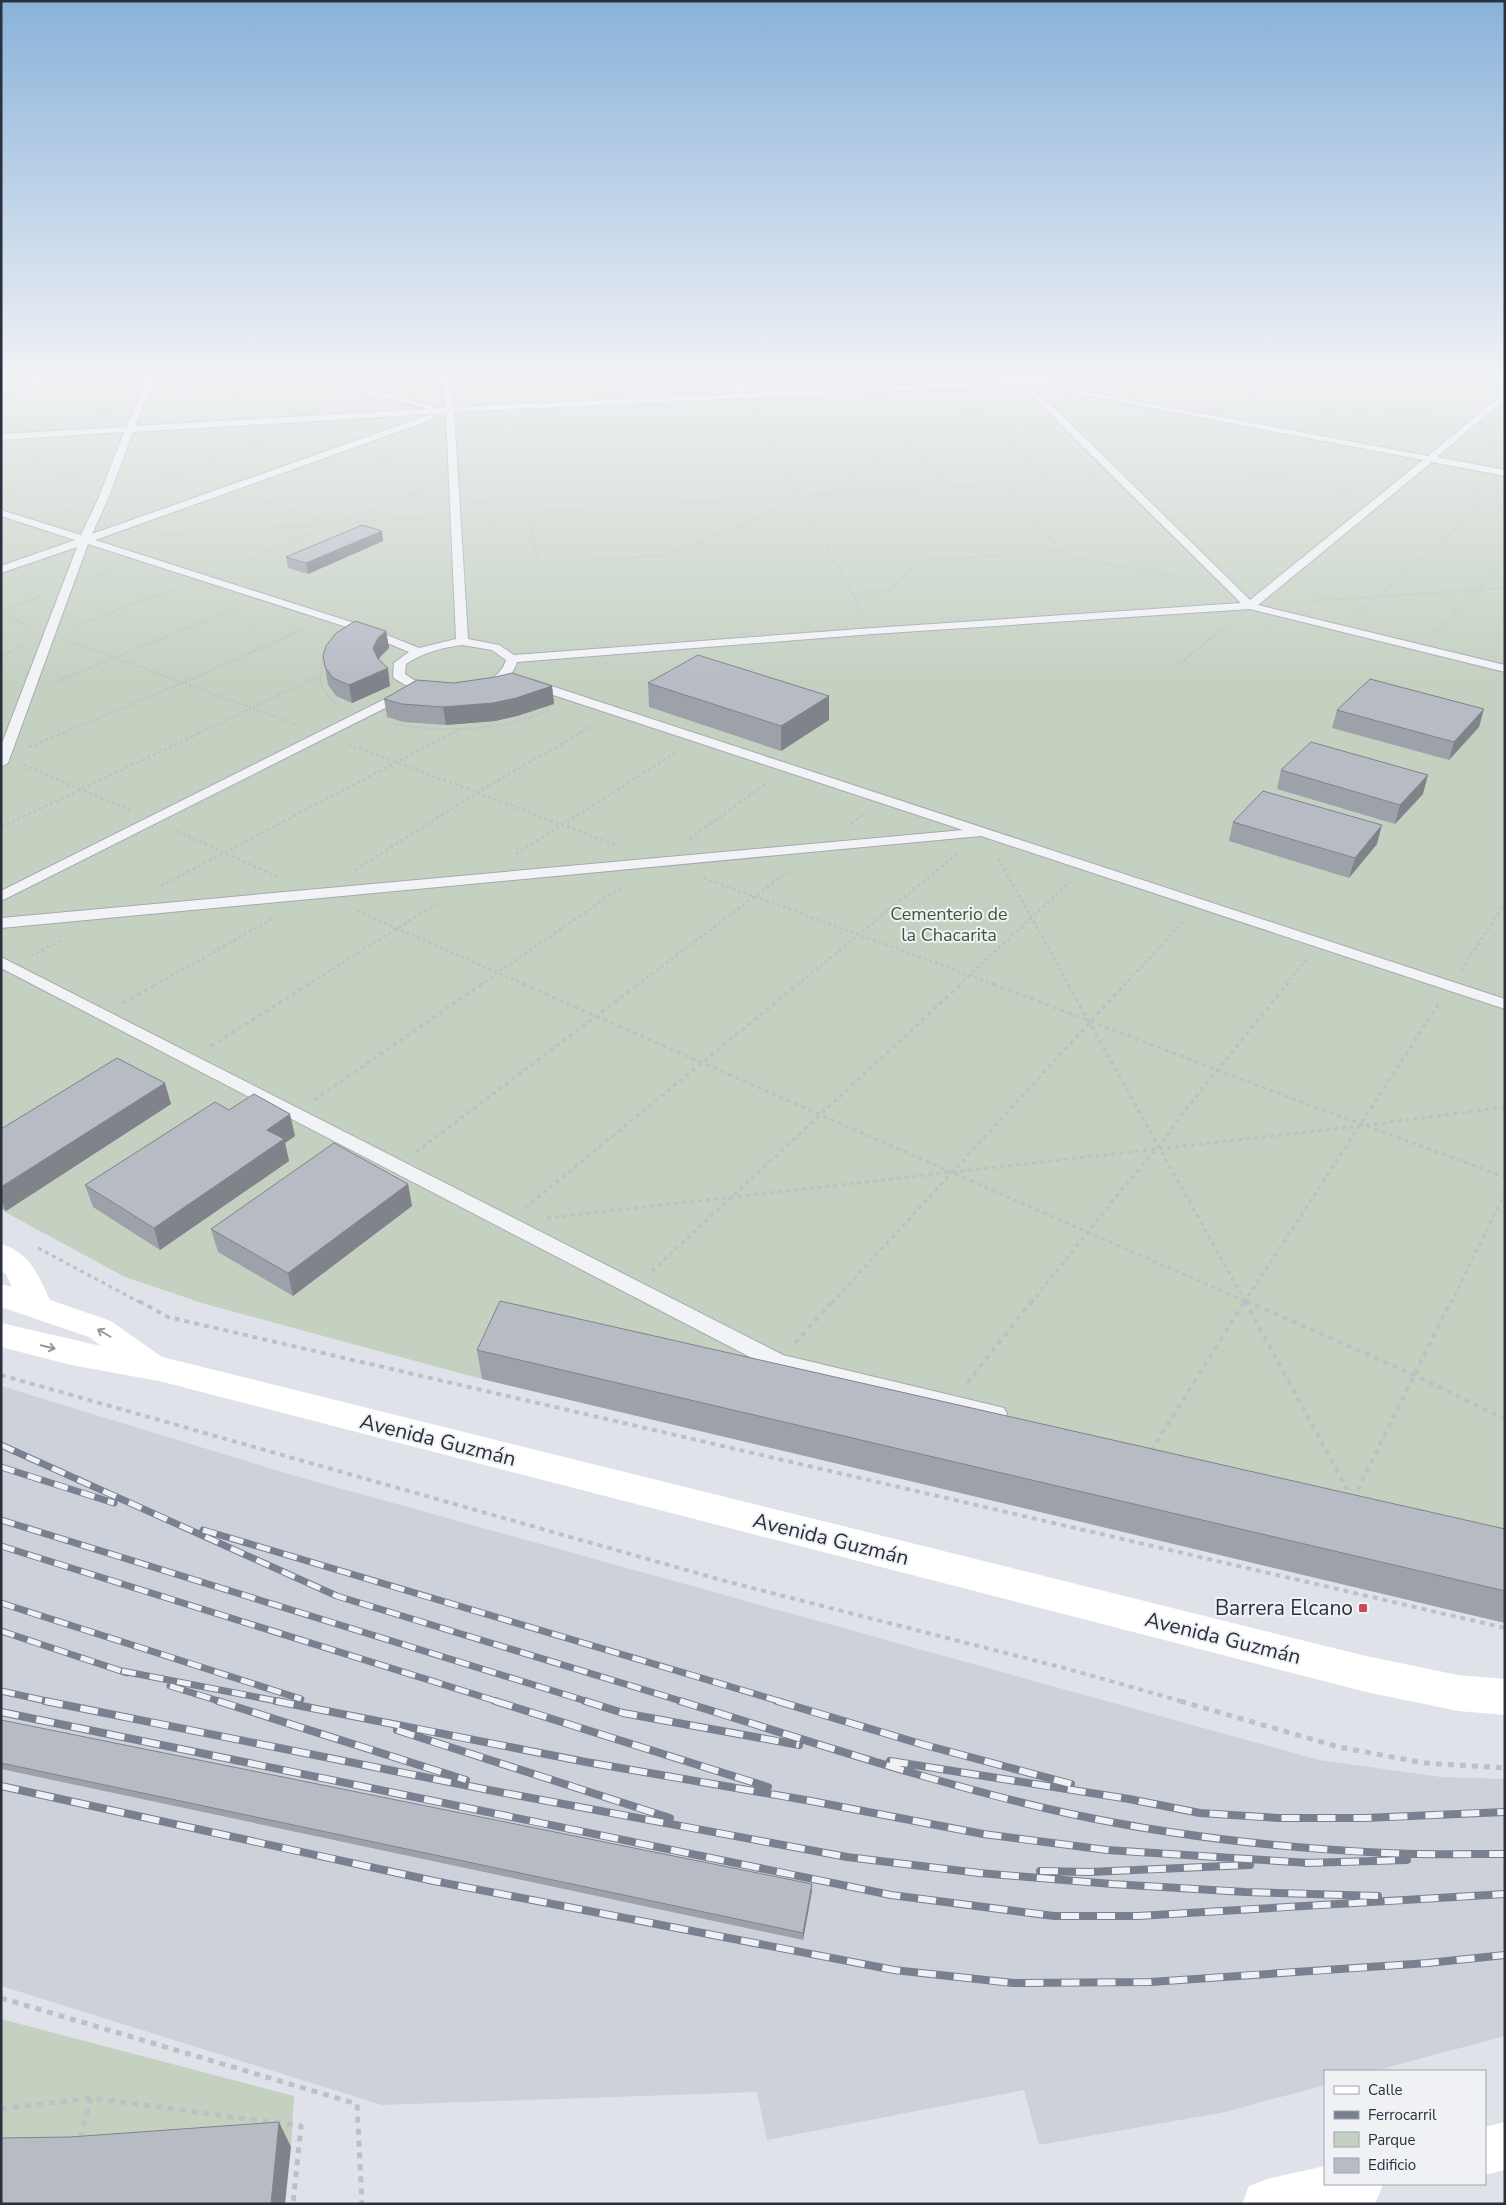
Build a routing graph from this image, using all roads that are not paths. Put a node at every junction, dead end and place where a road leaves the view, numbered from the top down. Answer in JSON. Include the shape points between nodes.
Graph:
{"nodes":[{"id":1,"x":112,"y":476,"type":"edge"},
{"id":2,"x":269,"y":476,"type":"edge"},
{"id":3,"x":454,"y":476,"type":"edge"},
{"id":4,"x":1119,"y":476,"type":"edge"},
{"id":5,"x":1409,"y":476,"type":"edge"},
{"id":6,"x":1,"y":513,"type":"edge"},
{"id":7,"x":84,"y":540,"type":"junction"},
{"id":8,"x":1,"y":570,"type":"edge"},
{"id":9,"x":1250,"y":606,"type":"junction"},
{"id":10,"x":462,"y":642,"type":"junction"},
{"id":11,"x":418,"y":651,"type":"junction"},
{"id":12,"x":512,"y":659,"type":"junction"},
{"id":13,"x":1505,"y":668,"type":"edge"},
{"id":14,"x":506,"y":676,"type":"junction"},
{"id":15,"x":416,"y":687,"type":"junction"},
{"id":16,"x":2,"y":761,"type":"edge"},
{"id":17,"x":984,"y":832,"type":"junction"},
{"id":18,"x":1,"y":897,"type":"edge"},
{"id":19,"x":1,"y":923,"type":"edge"},
{"id":20,"x":6,"y":964,"type":"edge"},
{"id":21,"x":1505,"y":1004,"type":"edge"},
{"id":22,"x":1,"y":1255,"type":"edge"},
{"id":23,"x":1,"y":1294,"type":"edge"},
{"id":24,"x":39,"y":1309,"type":"junction"},
{"id":25,"x":1,"y":1335,"type":"edge"},
{"id":26,"x":159,"y":1369,"type":"junction"},
{"id":27,"x":1017,"y":1419,"type":"edge"},
{"id":28,"x":1505,"y":1697,"type":"edge"},
{"id":29,"x":1505,"y":2146,"type":"edge"},
{"id":30,"x":1486,"y":2151,"type":"edge"},
{"id":31,"x":1353,"y":2185,"type":"edge"},
{"id":32,"x":1267,"y":2204,"type":"edge"}],
"edges":[{"from":1,"to":7,"type":"lane"},
{"from":2,"to":7,"type":"lane"},
{"from":3,"to":10,"type":"lane"},
{"from":4,"to":9,"type":"lane"},
{"from":5,"to":9,"type":"lane"},
{"from":6,"to":7,"type":"lane"},
{"from":7,"to":8,"type":"lane"},
{"from":7,"to":11,"type":"lane","via":[[330,618]]},
{"from":7,"to":16,"type":"lane"},
{"from":9,"to":12,"type":"lane"},
{"from":9,"to":13,"type":"lane"},
{"from":10,"to":11,"type":"lane"},
{"from":10,"to":12,"type":"lane","via":[[494,647]]},
{"from":11,"to":15,"type":"lane","via":[[400,663],[399,676]]},
{"from":12,"to":14,"type":"lane","via":[[512,667]]},
{"from":14,"to":15,"type":"lane","via":[[481,687],[447,691]]},
{"from":14,"to":17,"type":"lane"},
{"from":15,"to":18,"type":"lane"},
{"from":17,"to":19,"type":"lane"},
{"from":17,"to":21,"type":"lane"},
{"from":20,"to":27,"type":"lane","via":[[778,1362]]},
{"from":22,"to":24,"type":"main road","via":[[18,1267]]},
{"from":23,"to":24,"type":"main road","name":"Avenida Guzmán"},
{"from":26,"to":24,"type":"main road","name":"Avenida Guzmán","one_way":true,"via":[[100,1330]]},
{"from":25,"to":26,"type":"main road","name":"Avenida Guzmán","one_way":true,"via":[[71,1353]]},
{"from":26,"to":28,"type":"main road","name":"Avenida Guzmán","via":[[1366,1674],[1458,1693]]},
{"from":29,"to":30,"type":"main road"},
{"from":31,"to":32,"type":"main road"}]}
